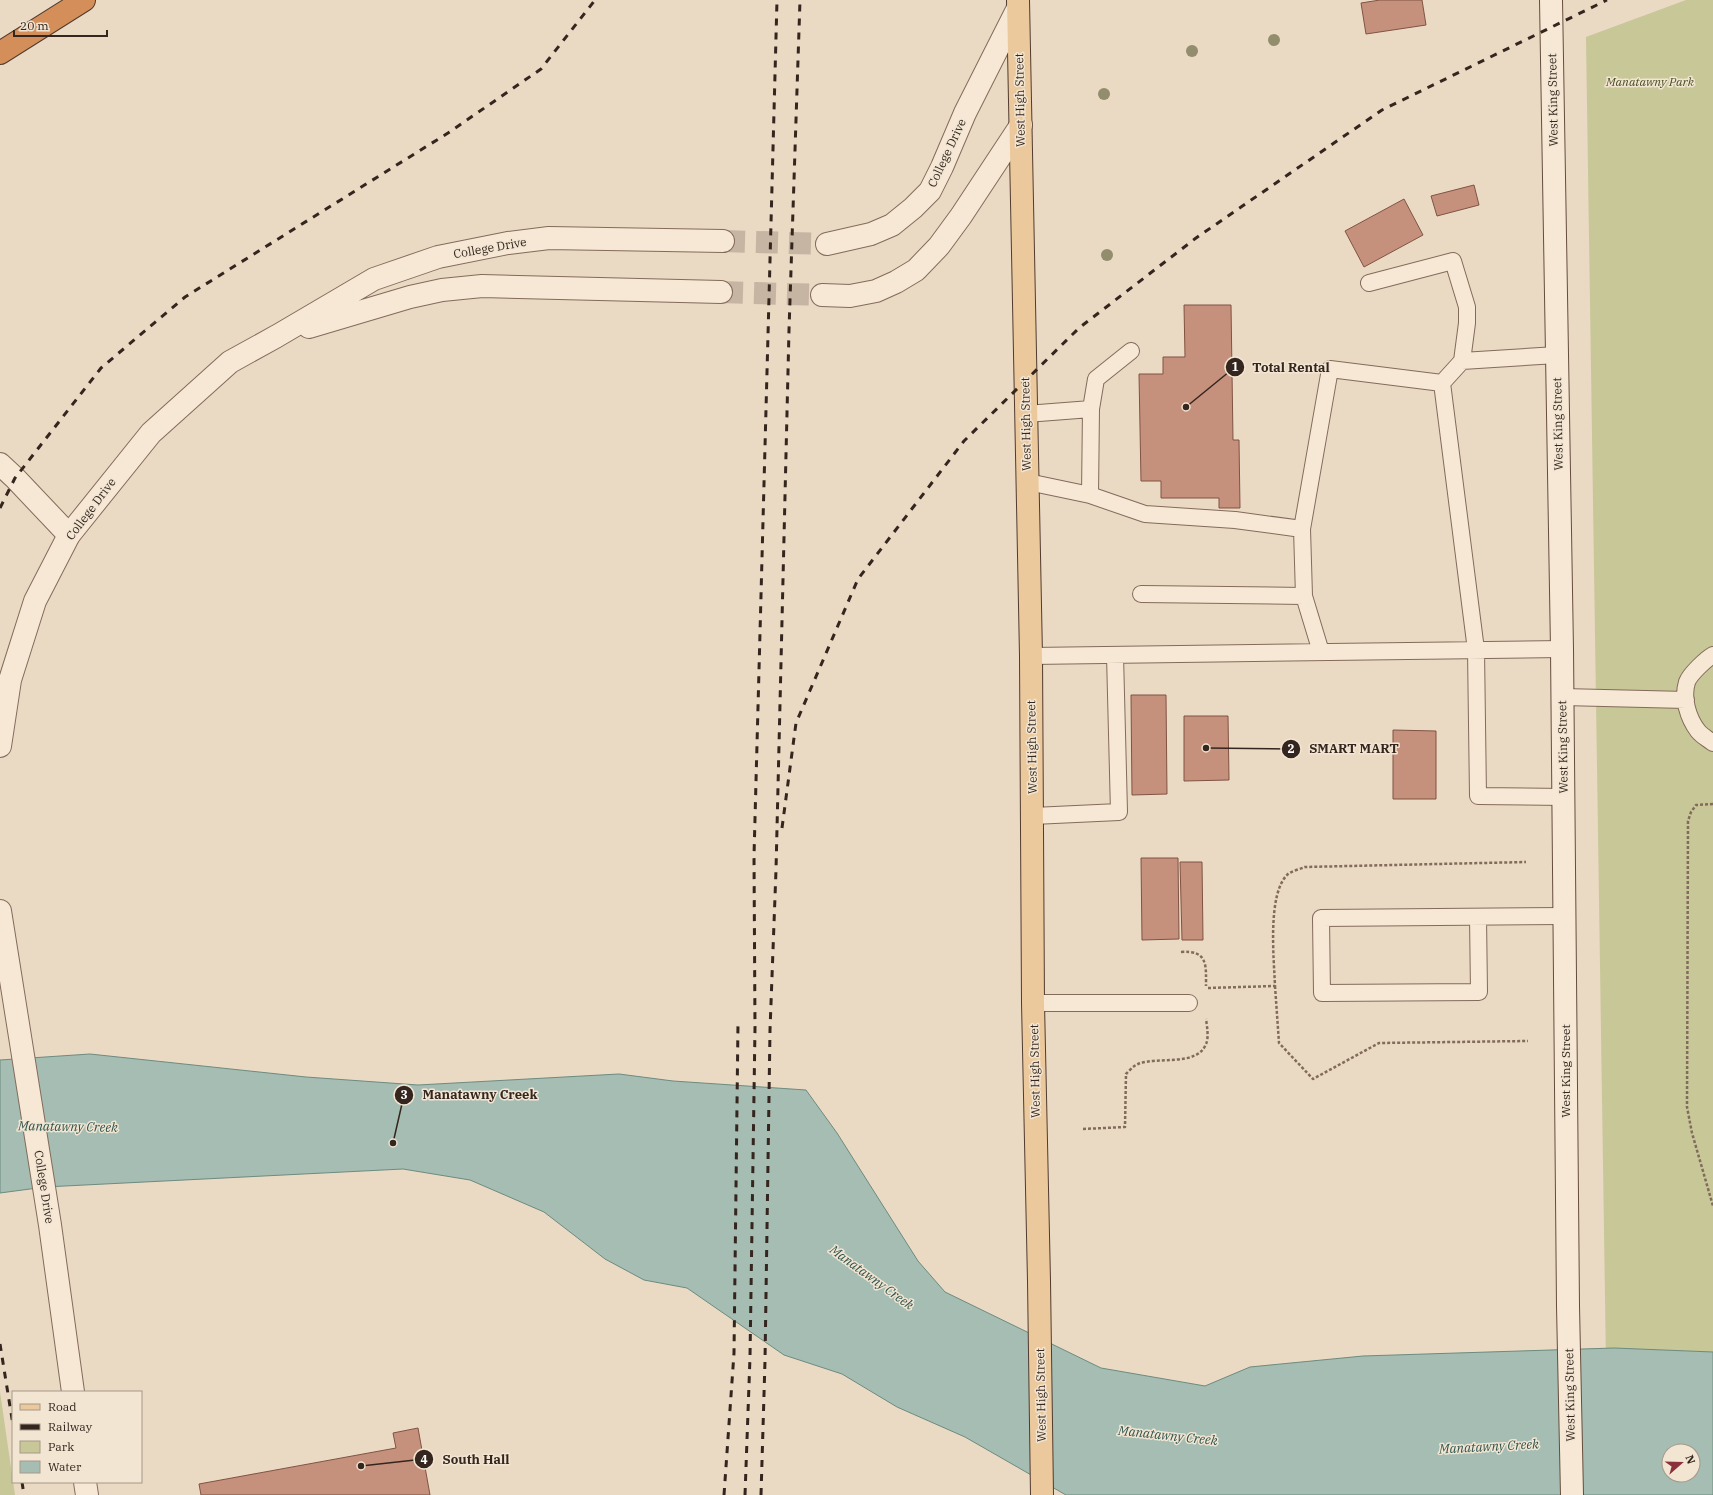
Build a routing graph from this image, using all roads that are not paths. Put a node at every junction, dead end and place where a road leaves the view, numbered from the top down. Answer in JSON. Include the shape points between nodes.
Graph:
{"nodes":[{"id":1,"x":84,"y":0,"type":"edge"},
{"id":2,"x":1551,"y":0,"type":"edge"},
{"id":3,"x":1018,"y":4,"type":"edge"},
{"id":4,"x":0,"y":53,"type":"edge"},
{"id":5,"x":1021,"y":124,"type":"junction"},
{"id":6,"x":723,"y":241,"type":"tunnel mouth"},
{"id":7,"x":827,"y":244,"type":"tunnel mouth"},
{"id":8,"x":1369,"y":283,"type":"dead end"},
{"id":9,"x":721,"y":292,"type":"tunnel mouth"},
{"id":10,"x":822,"y":295,"type":"tunnel mouth"},
{"id":11,"x":277,"y":336,"type":"junction"},
{"id":12,"x":1131,"y":351,"type":"dead end"},
{"id":13,"x":1557,"y":355,"type":"junction"},
{"id":14,"x":1462,"y":361,"type":"junction"},
{"id":15,"x":1442,"y":382,"type":"junction"},
{"id":16,"x":1092,"y":408,"type":"junction"},
{"id":17,"x":1026,"y":414,"type":"junction"},
{"id":18,"x":0,"y":464,"type":"edge"},
{"id":19,"x":1028,"y":482,"type":"junction"},
{"id":20,"x":1090,"y":495,"type":"junction"},
{"id":21,"x":1302,"y":529,"type":"junction"},
{"id":22,"x":69,"y":535,"type":"junction"},
{"id":23,"x":1141,"y":594,"type":"dead end"},
{"id":24,"x":1304,"y":596,"type":"junction"},
{"id":25,"x":1562,"y":649,"type":"junction"},
{"id":26,"x":1476,"y":650,"type":"junction"},
{"id":27,"x":1321,"y":652,"type":"junction"},
{"id":28,"x":1115,"y":655,"type":"junction"},
{"id":29,"x":1713,"y":655,"type":"edge"},
{"id":30,"x":1031,"y":656,"type":"junction"},
{"id":31,"x":1563,"y":697,"type":"junction"},
{"id":32,"x":1686,"y":700,"type":"junction"},
{"id":33,"x":1713,"y":743,"type":"edge"},
{"id":34,"x":0,"y":746,"type":"edge"},
{"id":35,"x":1564,"y":797,"type":"junction"},
{"id":36,"x":1033,"y":816,"type":"junction"},
{"id":37,"x":0,"y":911,"type":"edge"},
{"id":38,"x":1565,"y":916,"type":"junction"},
{"id":39,"x":1478,"y":917,"type":"junction"},
{"id":40,"x":1189,"y":1002,"type":"dead end"},
{"id":41,"x":1033,"y":1003,"type":"junction"},
{"id":42,"x":73,"y":1391,"type":"edge"},
{"id":43,"x":85,"y":1483,"type":"edge"},
{"id":44,"x":87,"y":1495,"type":"edge"},
{"id":45,"x":1042,"y":1495,"type":"edge"},
{"id":46,"x":1572,"y":1495,"type":"edge"}],
"edges":[{"from":1,"to":4,"type":"highway"},
{"from":2,"to":13,"type":"street","name":"West King Street"},
{"from":3,"to":5,"type":"main road","name":"West High Street"},
{"from":3,"to":7,"type":"street","name":"College Drive","via":[[930,191],[892,224],[871,234]]},
{"from":5,"to":10,"type":"street","via":[[961,216],[939,246],[916,270],[876,291],[850,296]]},
{"from":5,"to":17,"type":"main road","name":"West High Street"},
{"from":6,"to":11,"type":"street","name":"College Drive","via":[[549,238],[472,249],[438,257],[374,279]]},
{"from":8,"to":14,"type":"lane","via":[[1453,261],[1467,307]]},
{"from":9,"to":11,"type":"street","name":"College Drive","via":[[482,286],[442,290],[410,297]]},
{"from":11,"to":22,"type":"street","name":"College Drive","via":[[230,362],[151,433]]},
{"from":12,"to":16,"type":"lane","via":[[1096,379]]},
{"from":13,"to":14,"type":"lane"},
{"from":13,"to":25,"type":"street","name":"West King Street"},
{"from":14,"to":15,"type":"lane"},
{"from":15,"to":21,"type":"lane","via":[[1330,369]]},
{"from":15,"to":26,"type":"lane"},
{"from":16,"to":17,"type":"lane"},
{"from":16,"to":20,"type":"lane"},
{"from":17,"to":19,"type":"main road","name":"West High Street"},
{"from":18,"to":22,"type":"street"},
{"from":19,"to":20,"type":"lane"},
{"from":19,"to":30,"type":"main road","name":"West High Street"},
{"from":20,"to":21,"type":"lane","via":[[1145,514],[1235,520]]},
{"from":21,"to":24,"type":"lane"},
{"from":22,"to":34,"type":"street","name":"College Drive","via":[[35,601],[10,680]]},
{"from":23,"to":24,"type":"lane"},
{"from":24,"to":27,"type":"lane"},
{"from":25,"to":26,"type":"lane"},
{"from":25,"to":31,"type":"street","name":"West King Street"},
{"from":26,"to":27,"type":"lane"},
{"from":26,"to":35,"type":"lane","via":[[1478,796]]},
{"from":27,"to":28,"type":"lane"},
{"from":28,"to":30,"type":"lane"},
{"from":28,"to":36,"type":"lane","via":[[1119,812]]},
{"from":29,"to":32,"type":"lane","via":[[1687,681]]},
{"from":30,"to":36,"type":"main road","name":"West High Street"},
{"from":31,"to":32,"type":"lane"},
{"from":31,"to":35,"type":"street","name":"West King Street"},
{"from":32,"to":33,"type":"lane","via":[[1689,718],[1699,733]]},
{"from":35,"to":38,"type":"street","name":"West King Street"},
{"from":36,"to":41,"type":"main road","name":"West High Street"},
{"from":37,"to":42,"type":"street","name":"College Drive","via":[[50,1225]]},
{"from":38,"to":39,"type":"lane"},
{"from":38,"to":46,"type":"street","name":"West King Street"},
{"from":39,"to":39,"type":"lane","via":[[1322,918],[1322,993],[1479,992]]},
{"from":40,"to":41,"type":"lane"},
{"from":41,"to":45,"type":"main road","name":"West High Street"},
{"from":43,"to":44,"type":"street"}]}
